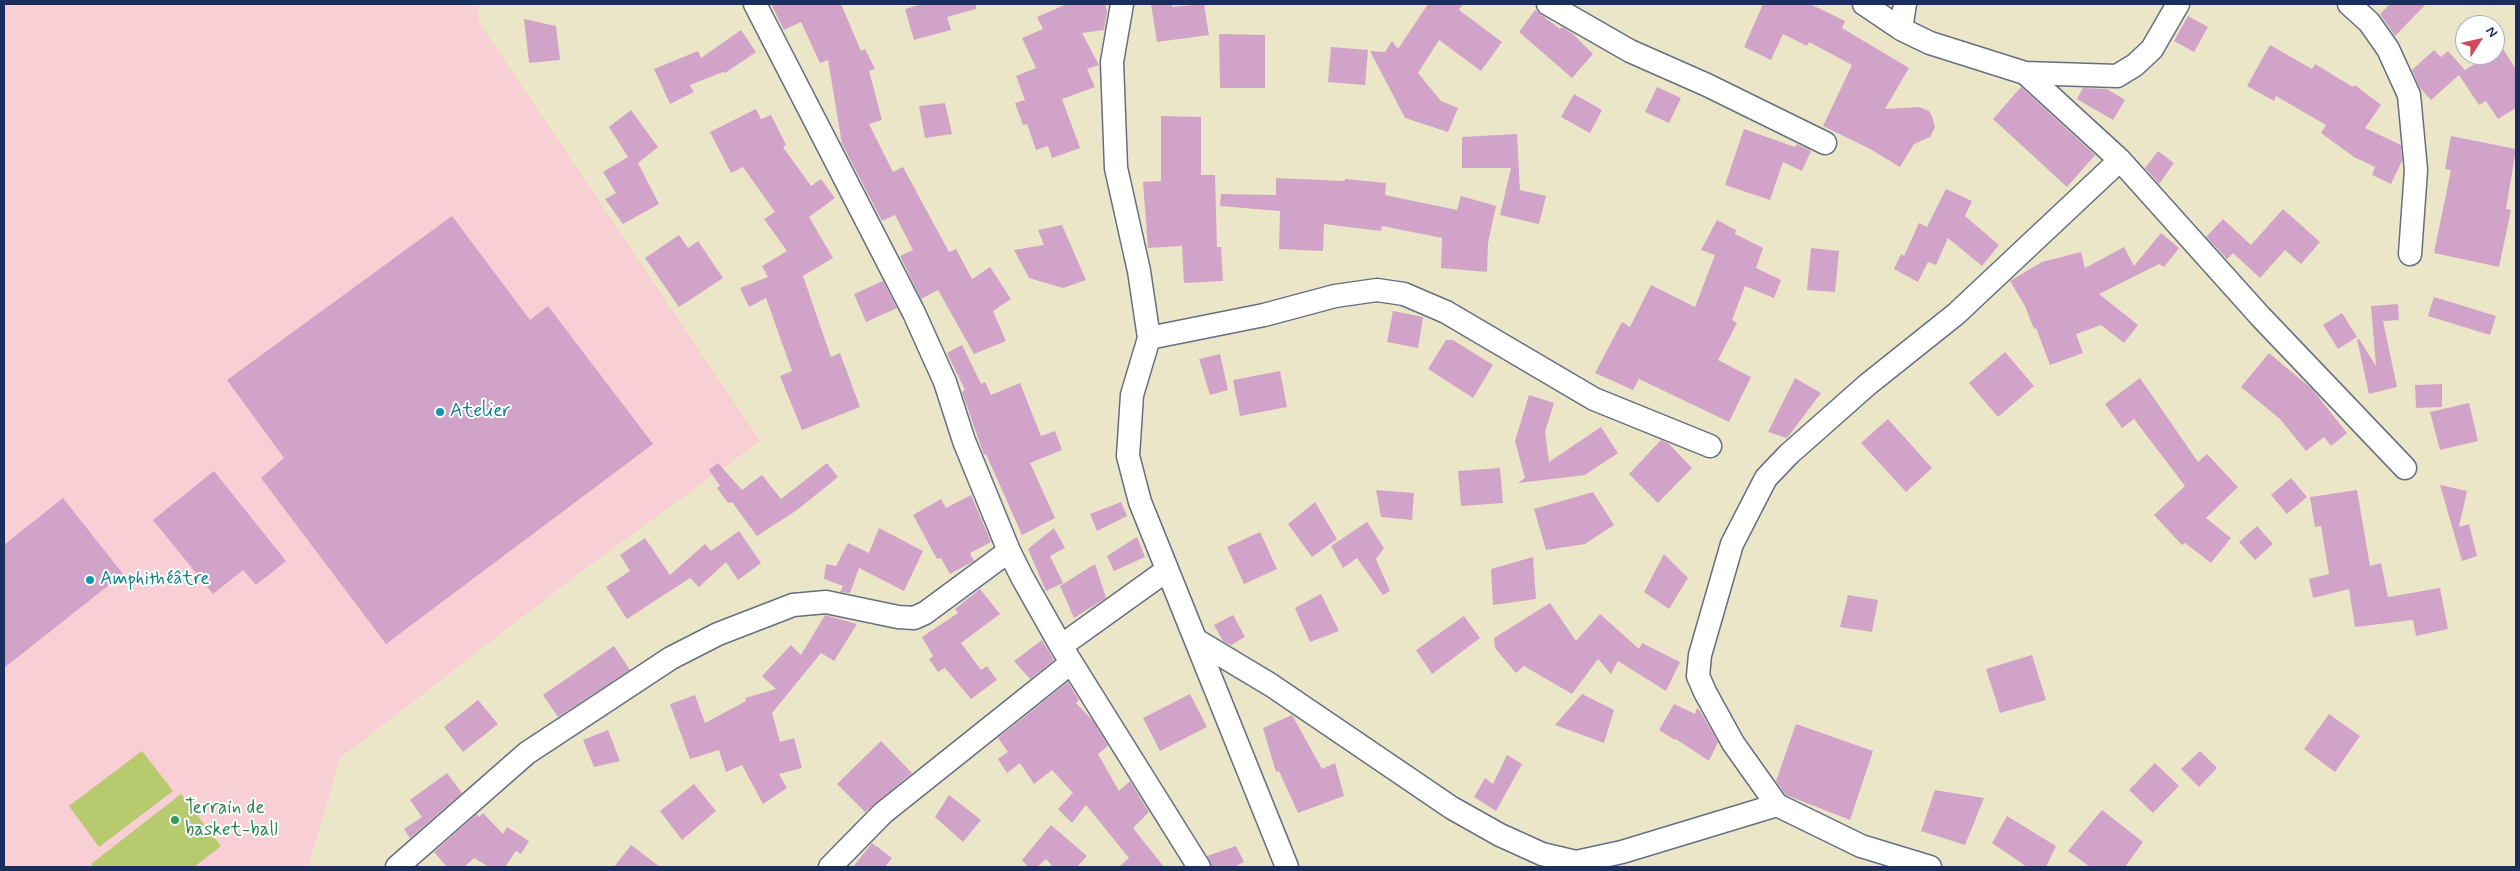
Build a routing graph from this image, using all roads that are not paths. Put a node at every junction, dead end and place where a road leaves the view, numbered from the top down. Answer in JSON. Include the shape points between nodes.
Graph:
{"nodes":[{"id":1,"x":755,"y":4,"type":"edge"},
{"id":2,"x":1122,"y":4,"type":"edge"},
{"id":3,"x":1548,"y":4,"type":"edge"},
{"id":4,"x":1864,"y":4,"type":"edge"},
{"id":5,"x":1905,"y":4,"type":"edge"},
{"id":6,"x":2178,"y":4,"type":"edge"},
{"id":7,"x":2349,"y":4,"type":"edge"},
{"id":8,"x":1901,"y":29,"type":"junction"},
{"id":9,"x":2025,"y":74,"type":"junction"},
{"id":10,"x":1826,"y":143,"type":"dead end"},
{"id":11,"x":2120,"y":160,"type":"junction"},
{"id":12,"x":2410,"y":254,"type":"dead end"},
{"id":13,"x":1149,"y":338,"type":"junction"},
{"id":14,"x":1710,"y":446,"type":"dead end"},
{"id":15,"x":2405,"y":468,"type":"dead end"},
{"id":16,"x":1009,"y":551,"type":"junction"},
{"id":17,"x":1167,"y":570,"type":"junction"},
{"id":18,"x":1196,"y":640,"type":"junction"},
{"id":19,"x":1066,"y":655,"type":"junction"},
{"id":20,"x":1777,"y":805,"type":"junction"},
{"id":21,"x":1576,"y":865,"type":"edge"},
{"id":22,"x":397,"y":867,"type":"edge"},
{"id":23,"x":830,"y":867,"type":"edge"},
{"id":24,"x":1199,"y":867,"type":"edge"},
{"id":25,"x":1287,"y":867,"type":"edge"},
{"id":26,"x":1930,"y":867,"type":"edge"}],
"edges":[{"from":1,"to":16,"type":"street","via":[[914,313],[945,382],[964,441]]},
{"from":2,"to":13,"type":"street","via":[[1112,62],[1116,168],[1139,271]]},
{"from":3,"to":10,"type":"street","via":[[1630,51]]},
{"from":4,"to":8,"type":"street"},
{"from":5,"to":8,"type":"street"},
{"from":6,"to":9,"type":"street","via":[[2152,49],[2136,65],[2117,76]]},
{"from":7,"to":12,"type":"street","via":[[2369,22],[2388,49],[2409,95],[2416,170]]},
{"from":8,"to":9,"type":"street","via":[[1930,43]]},
{"from":9,"to":11,"type":"street"},
{"from":11,"to":15,"type":"street","via":[[2260,316]]},
{"from":11,"to":20,"type":"street","via":[[1956,314],[1867,385],[1766,478],[1732,544],[1700,655],[1698,676],[1733,742]]},
{"from":13,"to":14,"type":"street","via":[[1264,315],[1335,296],[1377,290],[1404,294],[1446,312],[1594,400]]},
{"from":13,"to":17,"type":"street","via":[[1132,395],[1128,456],[1140,502]]},
{"from":16,"to":19,"type":"street"},
{"from":16,"to":22,"type":"street","via":[[914,618],[898,618],[826,602],[792,605],[718,634],[671,658],[527,753]]},
{"from":17,"to":18,"type":"street"},
{"from":17,"to":19,"type":"street"},
{"from":18,"to":21,"type":"street","via":[[1271,685],[1452,808],[1500,835]]},
{"from":18,"to":25,"type":"street"},
{"from":19,"to":23,"type":"street","via":[[883,813]]},
{"from":19,"to":24,"type":"street"},
{"from":20,"to":21,"type":"street"},
{"from":20,"to":26,"type":"street","via":[[1861,846]]}]}
